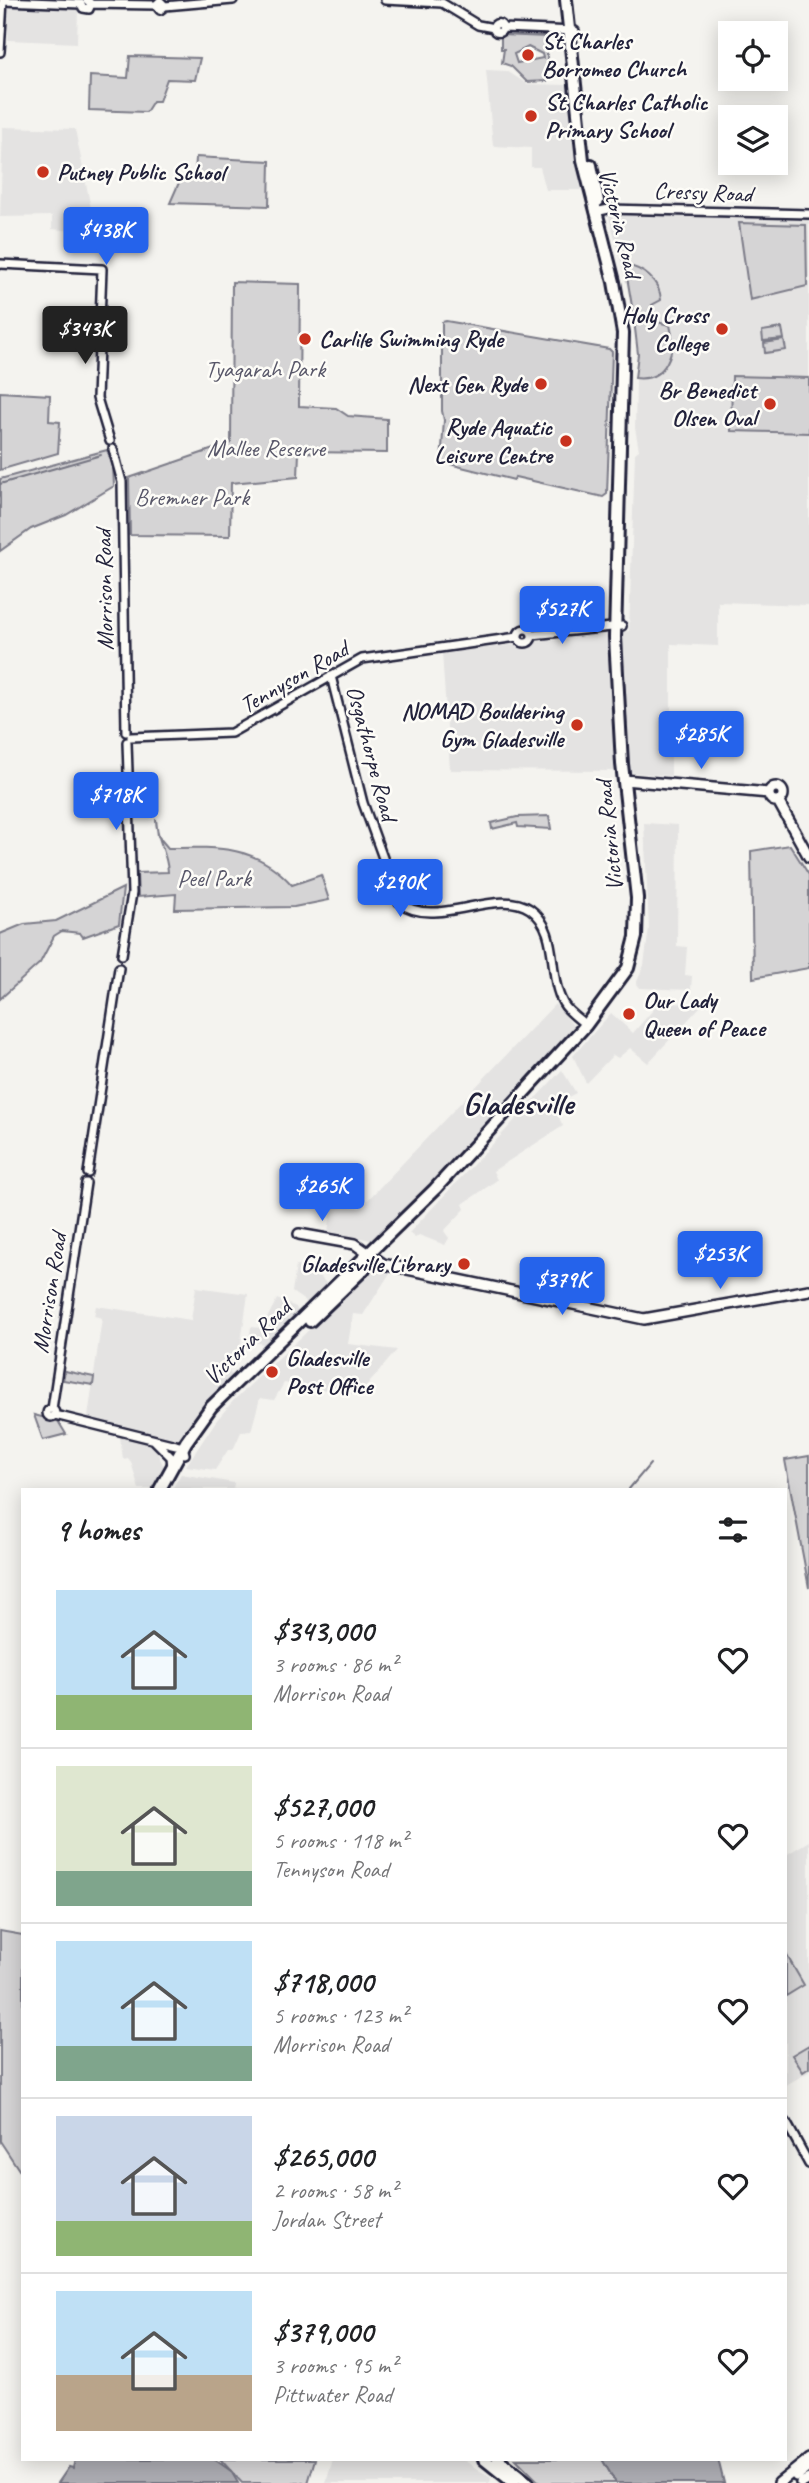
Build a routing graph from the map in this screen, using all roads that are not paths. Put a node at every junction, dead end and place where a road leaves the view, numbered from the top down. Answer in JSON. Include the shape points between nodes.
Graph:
{"nodes":[{"id":1,"x":233,"y":0,"type":"edge"},
{"id":2,"x":385,"y":0,"type":"edge"},
{"id":3,"x":566,"y":0,"type":"edge"},
{"id":4,"x":573,"y":0,"type":"edge"},
{"id":5,"x":3,"y":1,"type":"edge"},
{"id":6,"x":86,"y":2,"type":"edge"},
{"id":7,"x":572,"y":31,"type":"junction"},
{"id":8,"x":0,"y":52,"type":"edge"},
{"id":9,"x":598,"y":211,"type":"junction"},
{"id":10,"x":809,"y":214,"type":"edge"},
{"id":11,"x":0,"y":264,"type":"edge"},
{"id":12,"x":85,"y":269,"type":"junction"},
{"id":13,"x":102,"y":288,"type":"junction"},
{"id":14,"x":619,"y":626,"type":"junction"},
{"id":15,"x":331,"y":676,"type":"junction"},
{"id":16,"x":128,"y":737,"type":"junction"},
{"id":17,"x":627,"y":780,"type":"junction"},
{"id":18,"x":809,"y":857,"type":"edge"},
{"id":19,"x":586,"y":1025,"type":"junction"},
{"id":20,"x":299,"y":1234,"type":"dead end"},
{"id":21,"x":373,"y":1256,"type":"junction"},
{"id":22,"x":809,"y":1290,"type":"edge"},
{"id":23,"x":149,"y":1438,"type":"junction"},
{"id":24,"x":184,"y":1451,"type":"junction"},
{"id":25,"x":172,"y":1468,"type":"junction"},
{"id":26,"x":161,"y":1488,"type":"edge"},
{"id":27,"x":166,"y":1488,"type":"edge"},
{"id":28,"x":787,"y":2124,"type":"edge"},
{"id":29,"x":809,"y":2164,"type":"edge"},
{"id":30,"x":809,"y":2459,"type":"edge"},
{"id":31,"x":486,"y":2461,"type":"edge"},
{"id":32,"x":500,"y":2461,"type":"edge"},
{"id":33,"x":809,"y":2467,"type":"edge"},
{"id":34,"x":809,"y":2479,"type":"edge"},
{"id":35,"x":514,"y":2483,"type":"edge"},
{"id":36,"x":527,"y":2483,"type":"edge"},
{"id":37,"x":779,"y":2483,"type":"edge"},
{"id":38,"x":786,"y":2483,"type":"edge"},
{"id":39,"x":801,"y":2483,"type":"edge"}],
"edges":[{"from":1,"to":6,"type":"street","via":[[165,6],[160,1],[156,5]]},
{"from":2,"to":7,"type":"street","via":[[442,3],[499,33],[503,28]]},
{"from":3,"to":7,"type":"highway","name":"Victoria Road"},
{"from":4,"to":7,"type":"highway","name":"Victoria Road"},
{"from":5,"to":6,"type":"street"},
{"from":5,"to":8,"type":"street"},
{"from":7,"to":9,"type":"highway","name":"Victoria Road"},
{"from":9,"to":10,"type":"street","name":"Cressy Road"},
{"from":9,"to":14,"type":"highway","name":"Victoria Road","via":[[623,333]]},
{"from":11,"to":12,"type":"street","name":"Morrison Road"},
{"from":12,"to":13,"type":"street"},
{"from":12,"to":13,"type":"street","name":"Morrison Road","via":[[102,269]]},
{"from":13,"to":16,"type":"street","name":"Morrison Road","via":[[97,398],[122,482]]},
{"from":14,"to":15,"type":"street","name":"Tennyson Road","via":[[532,635],[527,643],[517,638],[369,657]]},
{"from":14,"to":17,"type":"highway","name":"Victoria Road"},
{"from":15,"to":16,"type":"street","name":"Tennyson Road","via":[[238,731]]},
{"from":15,"to":19,"type":"street","name":"Osgathorpe Road","via":[[367,816],[399,902],[412,909],[432,910],[507,901],[527,907],[547,932],[563,1004]]},
{"from":16,"to":23,"type":"street","name":"Morrison Road","via":[[132,892],[122,955],[115,962],[119,968],[88,1173],[92,1178],[86,1183],[53,1412]]},
{"from":17,"to":18,"type":"main road","via":[[769,793]]},
{"from":17,"to":19,"type":"highway","name":"Victoria Road","via":[[636,937],[625,975]]},
{"from":17,"to":21,"type":"highway","name":"Victoria Road","via":[[642,912],[639,946],[629,977],[583,1037]]},
{"from":19,"to":21,"type":"highway","name":"Victoria Road"},
{"from":20,"to":21,"type":"main road","via":[[350,1243]]},
{"from":21,"to":22,"type":"main road","via":[[383,1264],[654,1319]]},
{"from":21,"to":24,"type":"highway","name":"Victoria Road","via":[[228,1398]]},
{"from":23,"to":24,"type":"street"},
{"from":23,"to":25,"type":"street","via":[[171,1457]]},
{"from":24,"to":25,"type":"highway","name":"Victoria Road"},
{"from":24,"to":27,"type":"highway","name":"Victoria Road"},
{"from":25,"to":26,"type":"highway","name":"Victoria Road"},
{"from":28,"to":29,"type":"street"},
{"from":30,"to":37,"type":"main road"},
{"from":31,"to":35,"type":"highway"},
{"from":32,"to":36,"type":"highway"},
{"from":33,"to":38,"type":"main road"},
{"from":34,"to":39,"type":"main road"}]}
